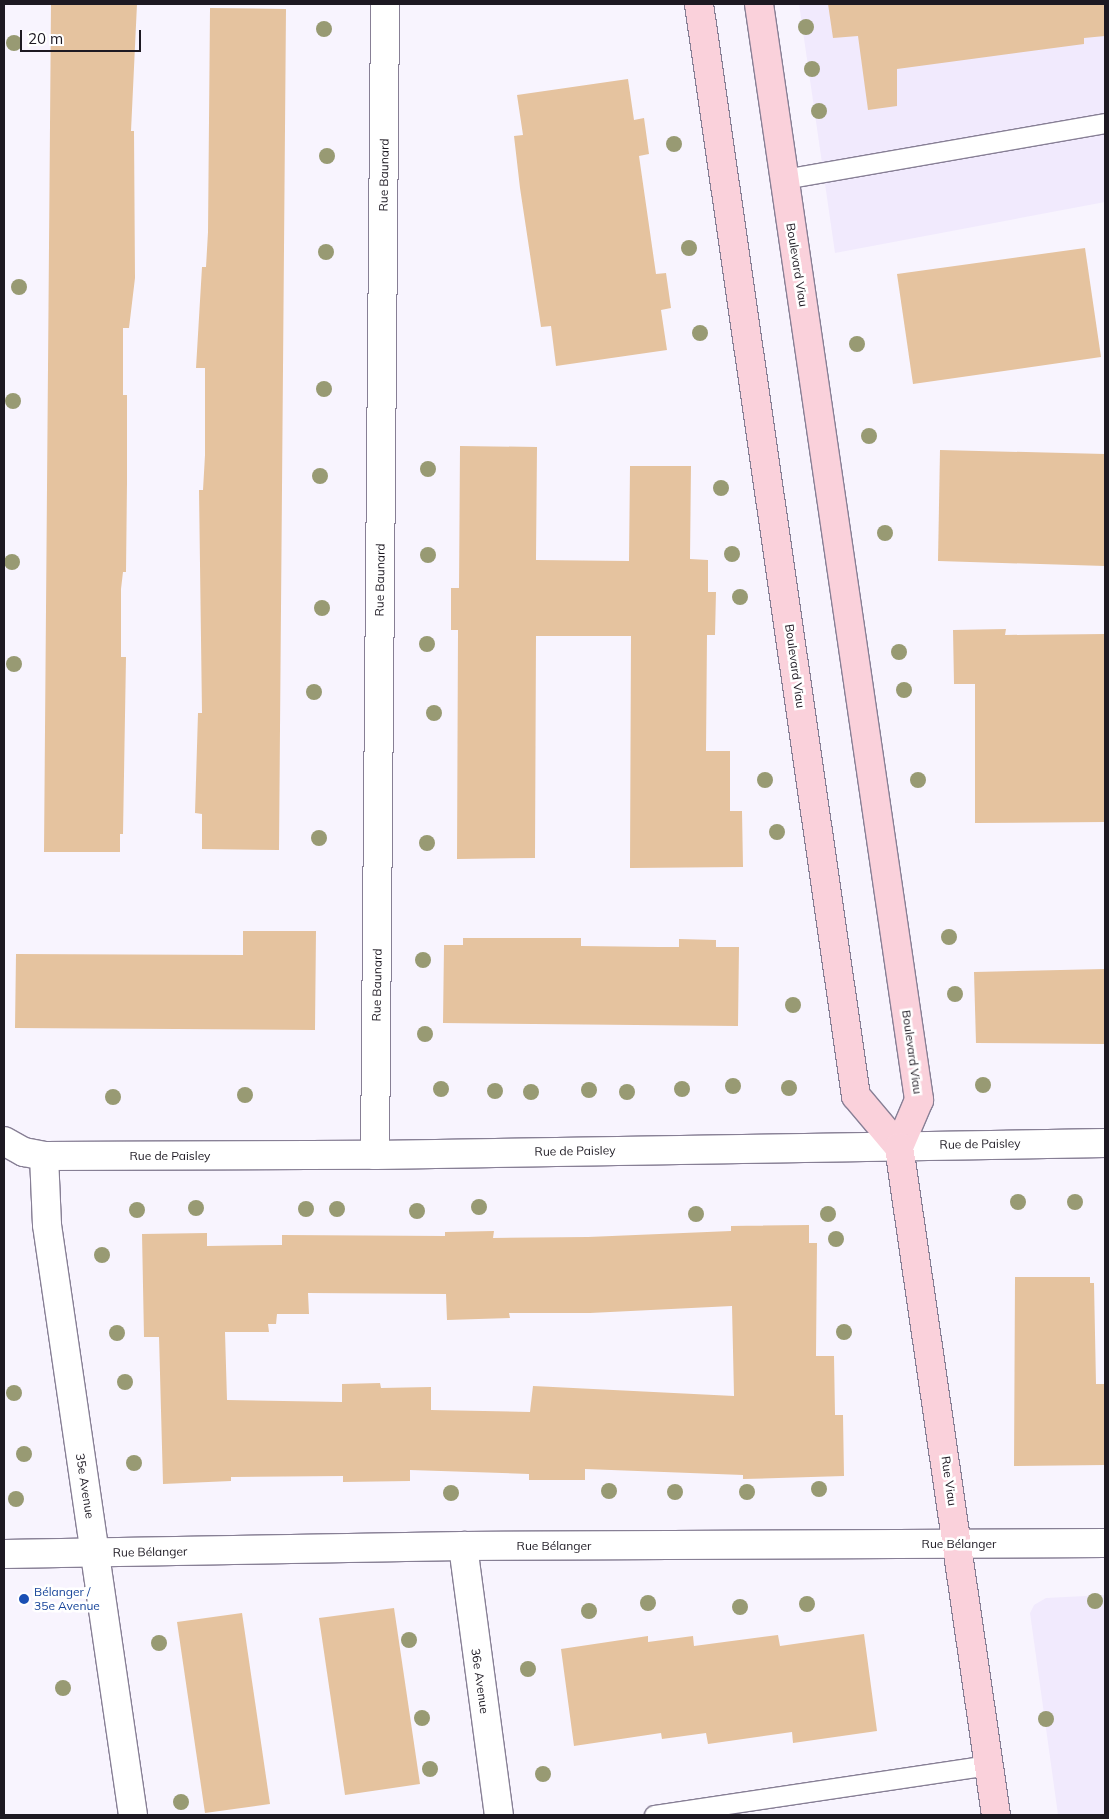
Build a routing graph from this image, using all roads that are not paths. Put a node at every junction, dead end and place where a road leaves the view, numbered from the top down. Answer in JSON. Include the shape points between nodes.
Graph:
{"nodes":[{"id":1,"x":386,"y":4,"type":"edge"},
{"id":2,"x":699,"y":4,"type":"edge"},
{"id":3,"x":759,"y":4,"type":"edge"},
{"id":4,"x":1105,"y":123,"type":"edge"},
{"id":5,"x":784,"y":179,"type":"junction"},
{"id":6,"x":4,"y":1141,"type":"edge"},
{"id":7,"x":1105,"y":1143,"type":"edge"},
{"id":8,"x":899,"y":1147,"type":"junction"},
{"id":9,"x":44,"y":1156,"type":"junction"},
{"id":10,"x":375,"y":1156,"type":"junction"},
{"id":11,"x":1105,"y":1543,"type":"edge"},
{"id":12,"x":958,"y":1544,"type":"junction"},
{"id":13,"x":463,"y":1546,"type":"junction"},
{"id":14,"x":95,"y":1553,"type":"junction"},
{"id":15,"x":4,"y":1554,"type":"edge"},
{"id":16,"x":989,"y":1765,"type":"junction"},
{"id":17,"x":133,"y":1815,"type":"edge"},
{"id":18,"x":499,"y":1815,"type":"edge"},
{"id":19,"x":654,"y":1815,"type":"edge"},
{"id":20,"x":996,"y":1815,"type":"edge"}],
"edges":[{"from":1,"to":10,"type":"street","name":"Rue Baunard"},
{"from":2,"to":8,"type":"main road","name":"Boulevard Viau","via":[[856,1096]]},
{"from":3,"to":5,"type":"main road","name":"Boulevard Viau"},
{"from":4,"to":5,"type":"lane"},
{"from":5,"to":8,"type":"main road","name":"Boulevard Viau","via":[[919,1100]]},
{"from":6,"to":9,"type":"street","name":"Rue de Paisley","via":[[24,1152]]},
{"from":7,"to":8,"type":"street","name":"Rue de Paisley"},
{"from":8,"to":10,"type":"street","name":"Rue de Paisley"},
{"from":8,"to":12,"type":"main road","name":"Rue Viau"},
{"from":9,"to":10,"type":"street","name":"Rue de Paisley"},
{"from":9,"to":14,"type":"street","name":"35e Avenue","via":[[47,1224]]},
{"from":11,"to":12,"type":"street","name":"Rue Bélanger"},
{"from":12,"to":13,"type":"street","name":"Rue Bélanger"},
{"from":12,"to":16,"type":"main road","name":"Rue Viau"},
{"from":13,"to":14,"type":"street","name":"Rue Bélanger"},
{"from":13,"to":18,"type":"street","name":"36e Avenue"},
{"from":14,"to":15,"type":"street","name":"Rue Bélanger"},
{"from":14,"to":17,"type":"street","name":"35e Avenue"},
{"from":16,"to":19,"type":"lane"},
{"from":16,"to":20,"type":"main road","name":"Rue Viau"}]}
